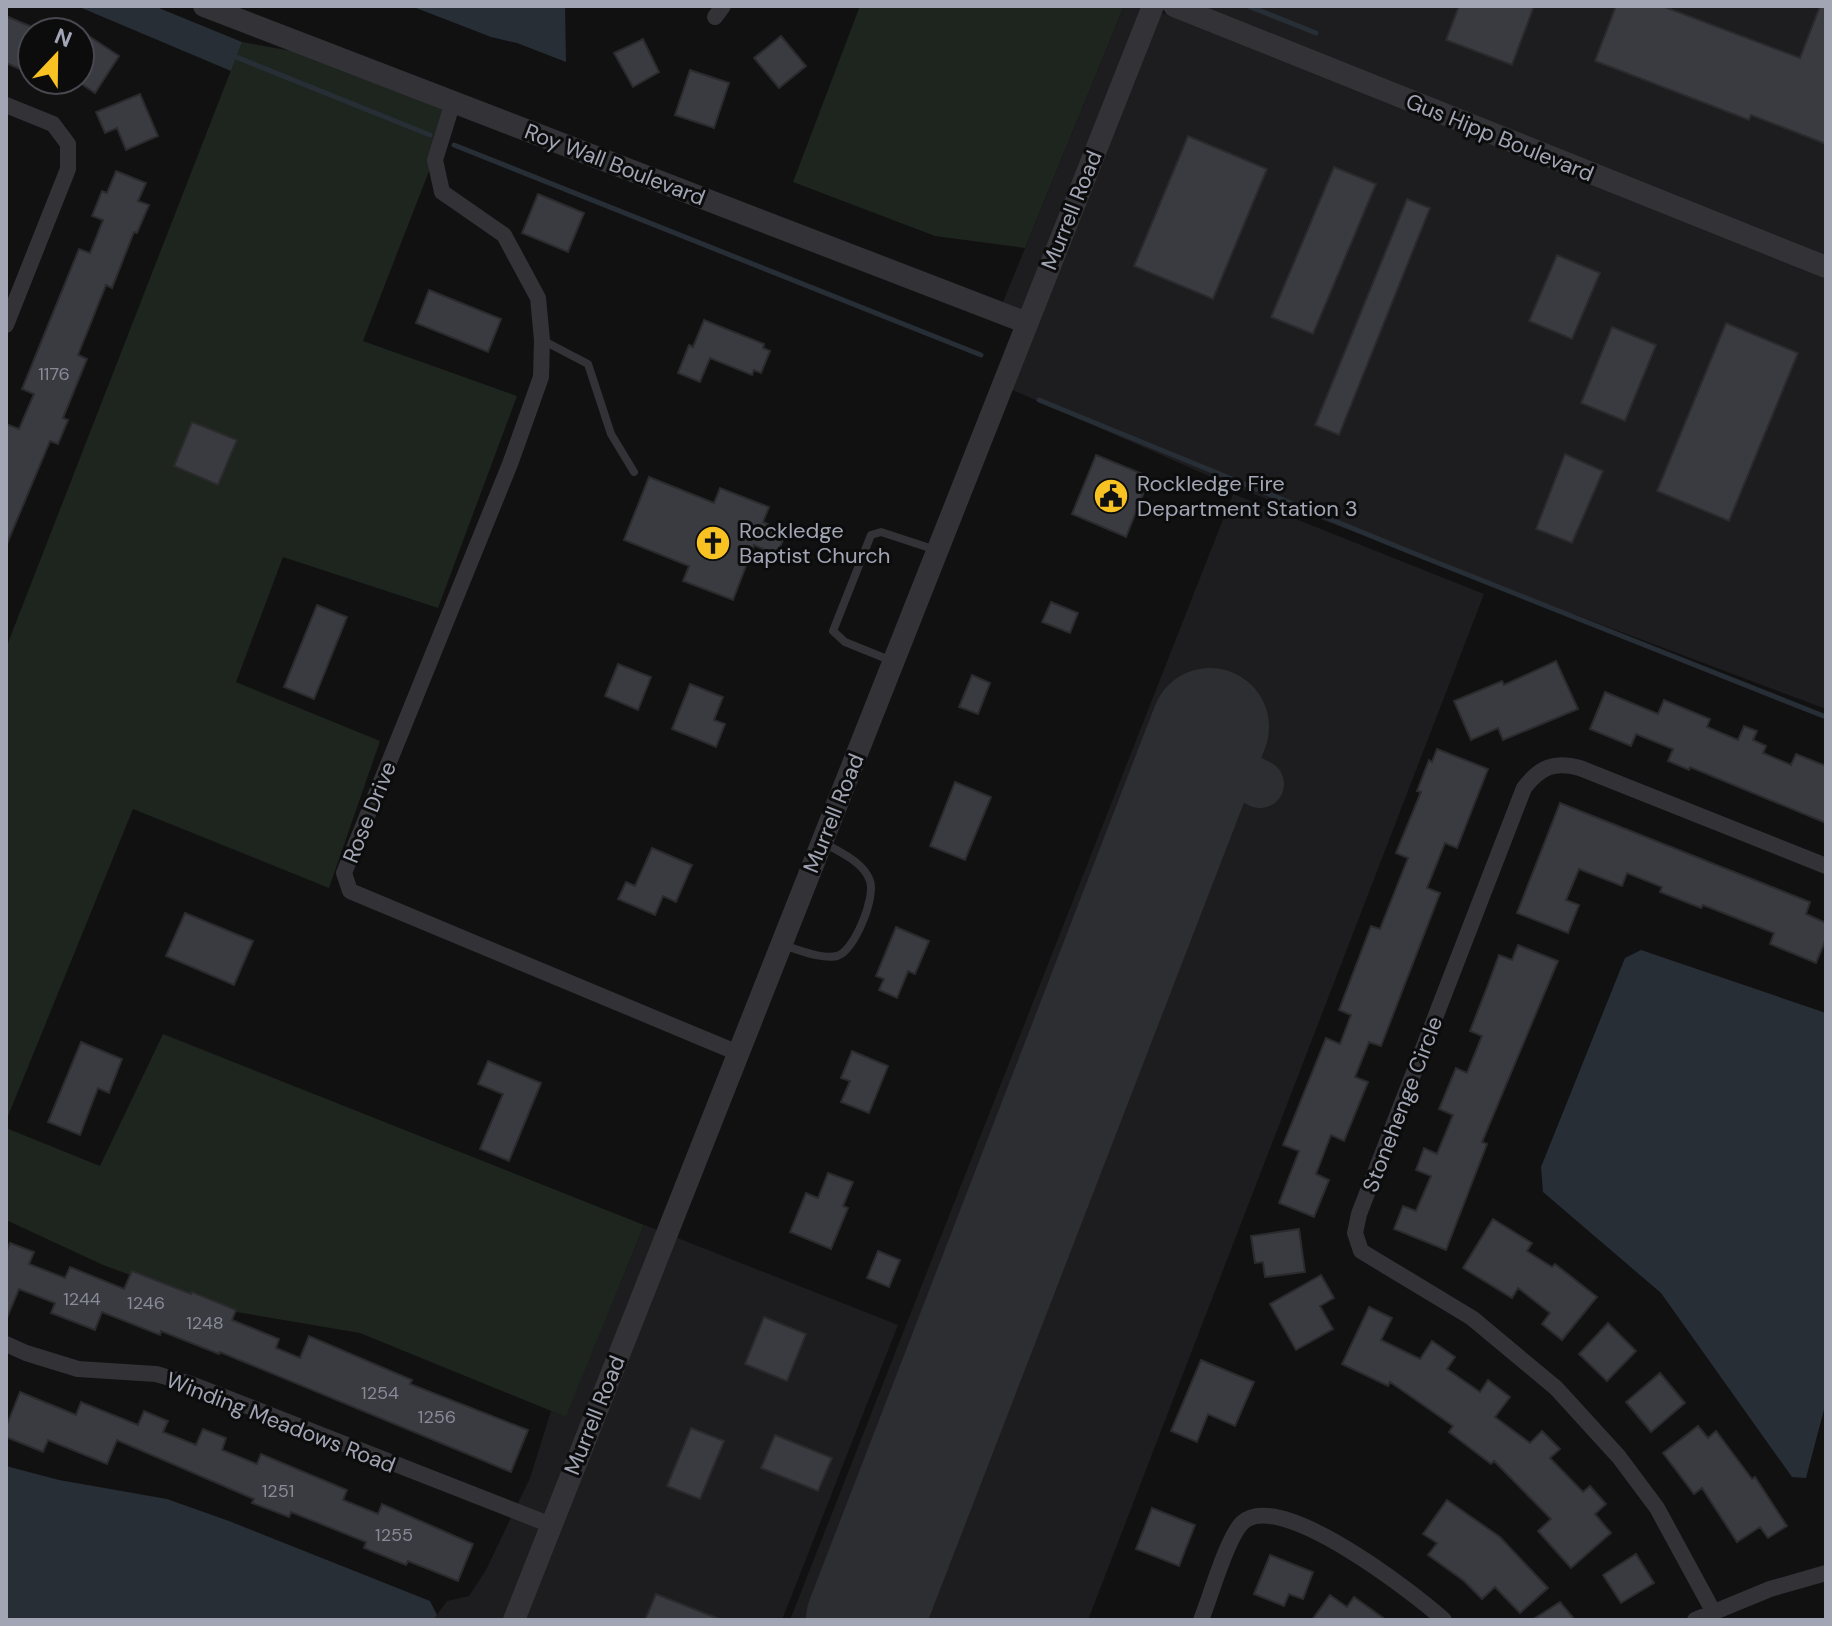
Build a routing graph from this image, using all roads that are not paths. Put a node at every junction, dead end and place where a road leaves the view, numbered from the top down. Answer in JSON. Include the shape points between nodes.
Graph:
{"nodes":[{"id":1,"x":204,"y":6,"type":"edge"},
{"id":2,"x":1153,"y":6,"type":"edge"},
{"id":3,"x":1174,"y":6,"type":"edge"},
{"id":4,"x":453,"y":102,"type":"junction"},
{"id":5,"x":6,"y":105,"type":"edge"},
{"id":6,"x":1826,"y":267,"type":"edge"},
{"id":7,"x":1027,"y":323,"type":"junction"},
{"id":8,"x":6,"y":325,"type":"edge"},
{"id":9,"x":542,"y":340,"type":"junction"},
{"id":10,"x":634,"y":472,"type":"dead end"},
{"id":11,"x":937,"y":551,"type":"junction"},
{"id":12,"x":893,"y":662,"type":"junction"},
{"id":13,"x":822,"y":842,"type":"junction"},
{"id":14,"x":1826,"y":866,"type":"edge"},
{"id":15,"x":781,"y":944,"type":"junction"},
{"id":16,"x":738,"y":1053,"type":"junction"},
{"id":17,"x":6,"y":1344,"type":"edge"},
{"id":18,"x":551,"y":1525,"type":"junction"},
{"id":19,"x":1826,"y":1573,"type":"edge"},
{"id":20,"x":1713,"y":1611,"type":"junction"},
{"id":21,"x":514,"y":1620,"type":"edge"},
{"id":22,"x":1201,"y":1620,"type":"edge"},
{"id":23,"x":1444,"y":1620,"type":"edge"},
{"id":24,"x":1695,"y":1620,"type":"edge"}],
"edges":[{"from":1,"to":4,"type":"street","name":"Roy Wall Boulevard"},
{"from":2,"to":7,"type":"street","name":"Murrell Road"},
{"from":3,"to":6,"type":"street","name":"Gus Hipp Boulevard"},
{"from":4,"to":7,"type":"street","name":"Roy Wall Boulevard"},
{"from":4,"to":9,"type":"street","name":"Rose Drive","via":[[435,160],[442,192],[504,235],[538,298]]},
{"from":5,"to":8,"type":"street","via":[[53,124],[68,144],[68,169]]},
{"from":7,"to":11,"type":"street","name":"Murrell Road"},
{"from":9,"to":10,"type":"lane","via":[[588,364],[611,434]]},
{"from":9,"to":16,"type":"street","name":"Rose Drive","via":[[541,377],[510,464],[344,873],[350,891]]},
{"from":11,"to":12,"type":"street","name":"Murrell Road"},
{"from":11,"to":12,"type":"lane","via":[[881,532],[871,535],[833,631],[845,642]]},
{"from":12,"to":13,"type":"street","name":"Murrell Road"},
{"from":13,"to":15,"type":"street","name":"Murrell Road"},
{"from":13,"to":15,"type":"lane","via":[[870,879],[872,892],[858,934],[840,956]]},
{"from":14,"to":20,"type":"street","name":"Stonehenge Circle","via":[[1580,768],[1547,766],[1535,774],[1524,788],[1355,1233],[1361,1251],[1472,1318],[1556,1388],[1657,1508]]},
{"from":15,"to":16,"type":"street","name":"Murrell Road"},
{"from":16,"to":18,"type":"street","name":"Murrell Road"},
{"from":17,"to":18,"type":"street","name":"Winding Meadows Road","via":[[78,1369],[156,1374],[191,1384]]},
{"from":18,"to":21,"type":"street","name":"Murrell Road"},
{"from":19,"to":20,"type":"street"},
{"from":20,"to":24,"type":"street"},
{"from":22,"to":23,"type":"street","via":[[1232,1539],[1242,1523],[1267,1514],[1373,1565]]}]}
